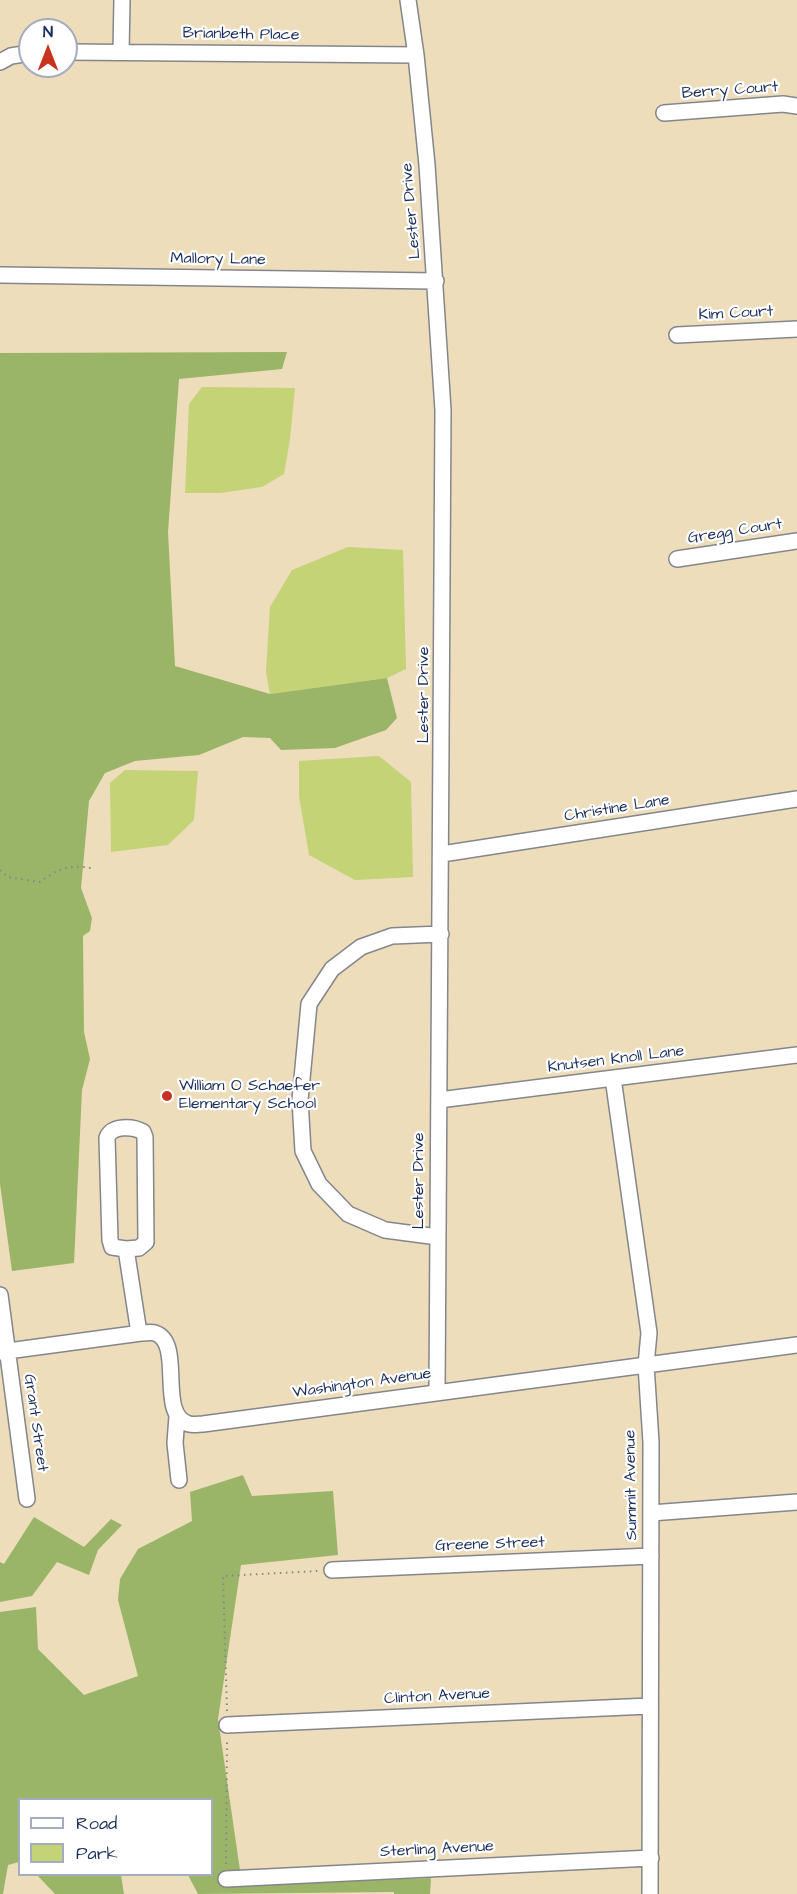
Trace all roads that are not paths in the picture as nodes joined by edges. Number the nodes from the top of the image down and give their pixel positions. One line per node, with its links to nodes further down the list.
1 (122, 0): 4 (street)
2 (408, 0): 6 (street, Lester Drive)
3 (78, 52): 4 (street, Brianbeth Place)
4 (121, 52): 6 (street, Brianbeth Place)
5 (18, 55): 7 (street)
6 (416, 55): 11 (street, Lester Drive)
7 (0, 62)
8 (797, 106): 9 (street, Berry Court)
9 (664, 113)
10 (0, 275): 11 (street, Mallory Lane)
11 (436, 281): 17 (street, Lester Drive)
12 (797, 329): 13 (street, Kim Court)
13 (677, 335)
14 (797, 541): 15 (street, Gregg Court)
15 (678, 559)
16 (797, 800): 17 (street, Christine Lane)
17 (442, 854): 18 (street, Lester Drive)
18 (441, 934): 21 (street, Lester Drive); 22 (street)
19 (797, 1055): 20 (street, Knutsen Knoll Lane)
20 (613, 1078): 21 (street, Knutsen Knoll Lane); 28 (street, Summit Avenue)
21 (439, 1100): 22 (street, Lester Drive)
22 (438, 1237): 29 (street, Lester Drive)
23 (126, 1249): 23 (street); 25 (street)
24 (0, 1295): 27 (street, Grant Street)
25 (139, 1333): 27 (street); 30 (street)
26 (797, 1345): 28 (street, Washington Avenue)
27 (4, 1352): 32 (street, Grant Street)
28 (646, 1365): 29 (street, Washington Avenue); 34 (street, Summit Avenue)
29 (438, 1392): 30 (street, Washington Avenue)
30 (177, 1416): 31 (street)
31 (179, 1480)
32 (27, 1499)
33 (797, 1502): 34 (street)
34 (651, 1513): 35 (street, Summit Avenue)
35 (651, 1556): 36 (street, Greene Street); 37 (street, Summit Avenue)
36 (332, 1570)
37 (649, 1706): 38 (street, Clinton Avenue); 39 (street, Summit Avenue)
38 (227, 1725)
39 (651, 1858): 40 (street, Sterling Avenue); 41 (street, Summit Avenue)
40 (226, 1879)
41 (651, 1894)

